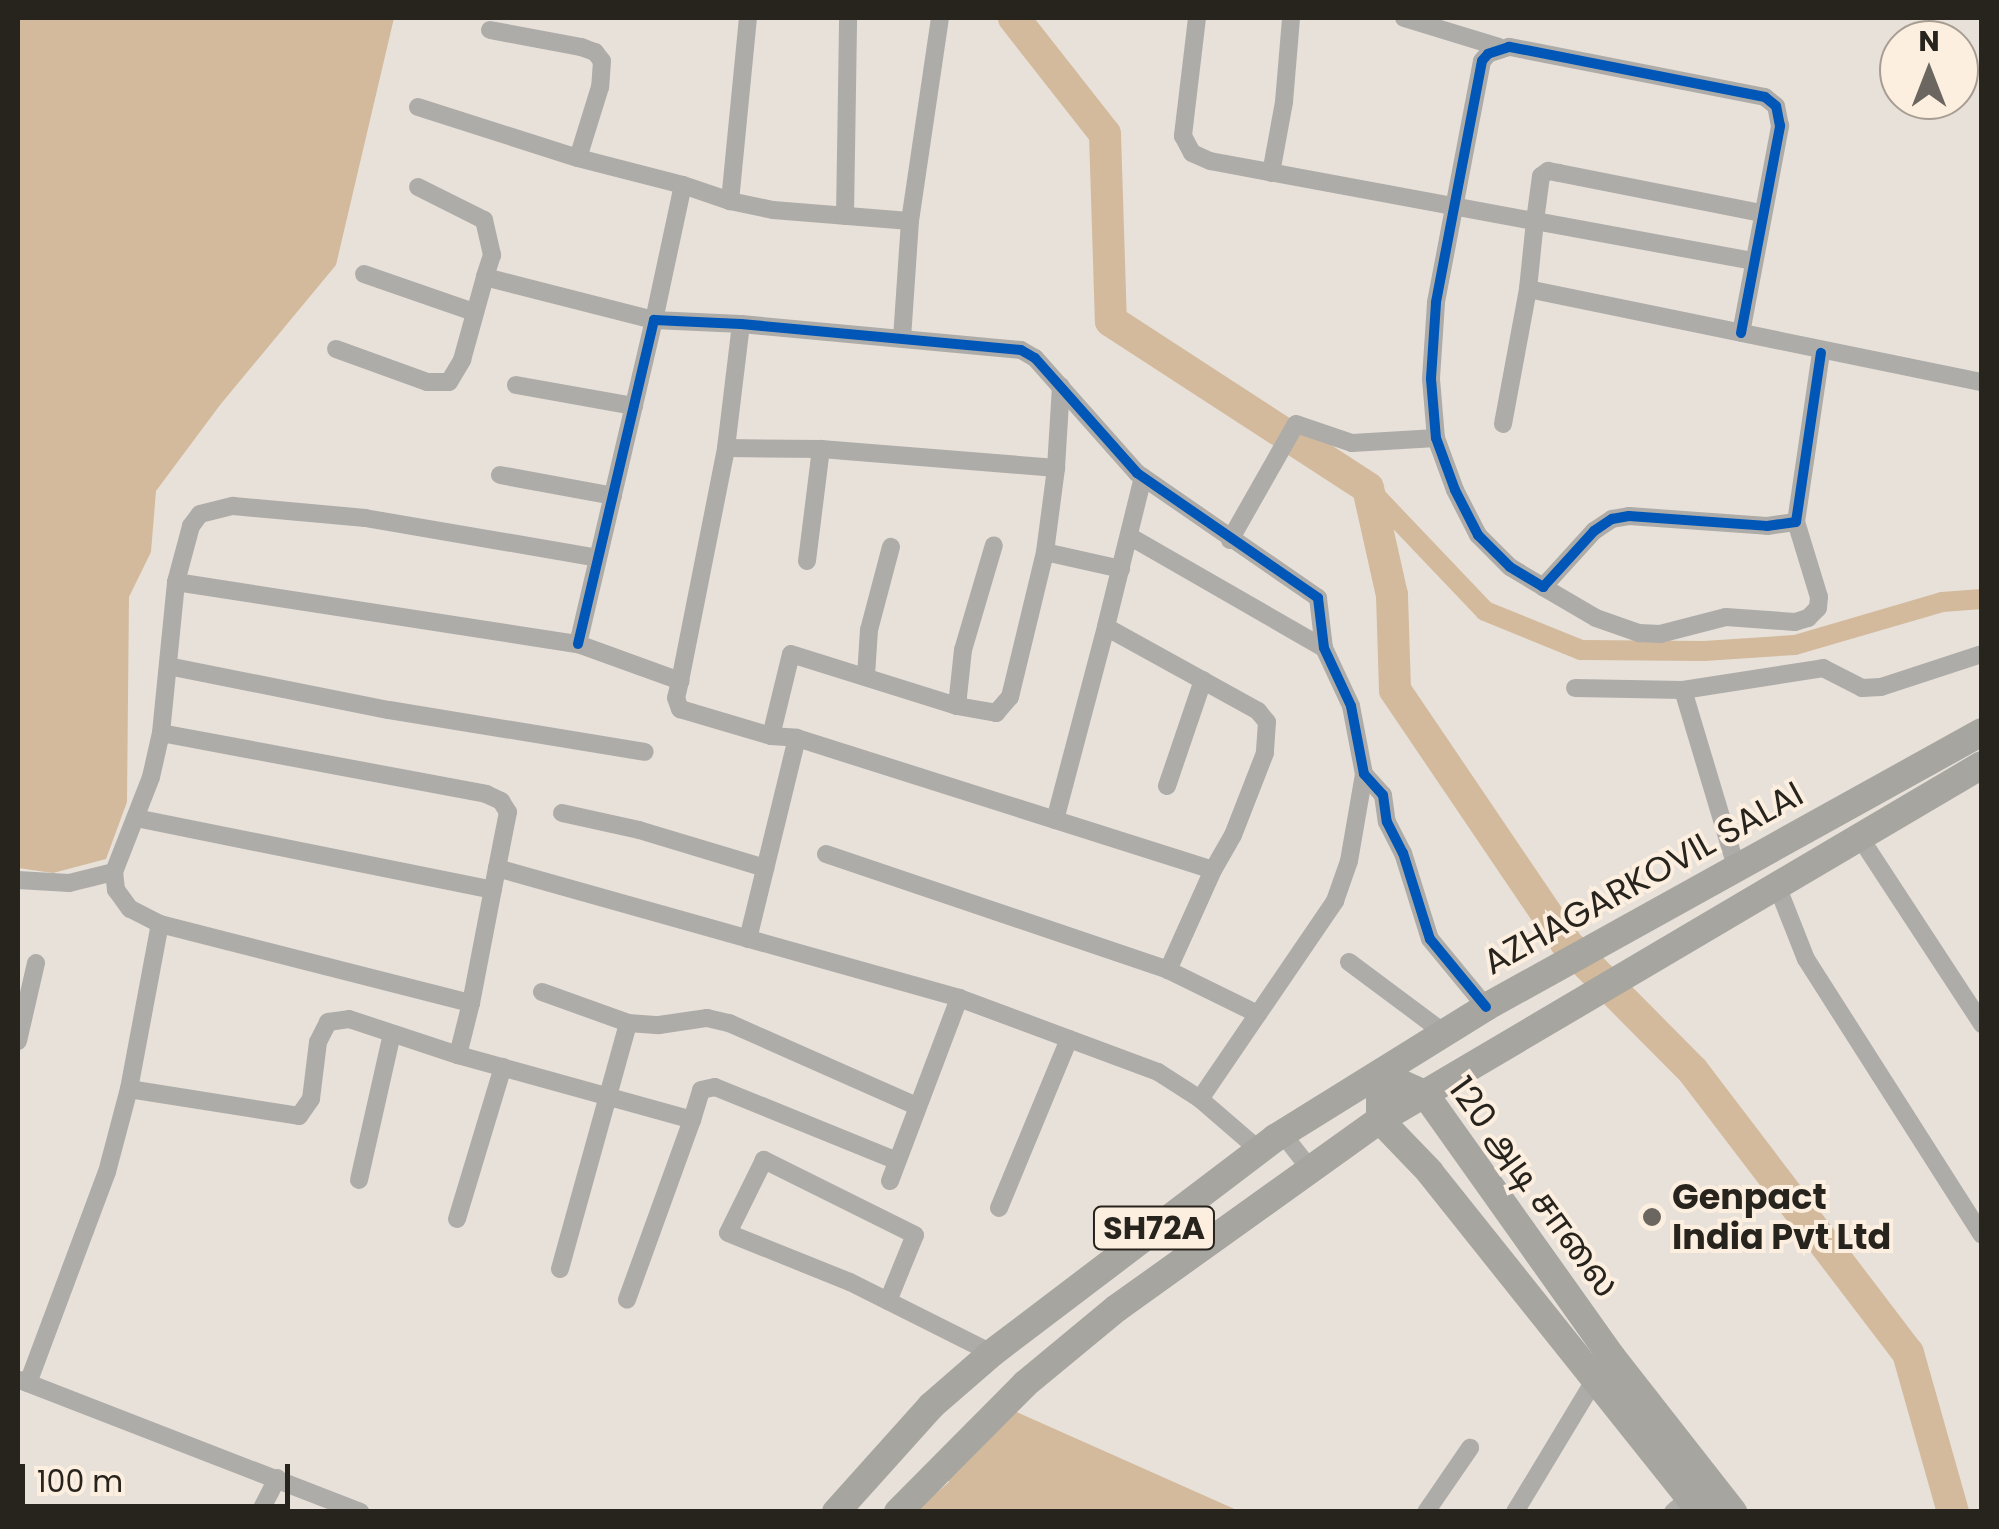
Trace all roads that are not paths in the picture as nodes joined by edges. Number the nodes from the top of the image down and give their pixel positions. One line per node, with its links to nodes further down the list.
1 (748, 18): 14 (street)
2 (848, 18): 17 (street)
3 (940, 18): 18 (street)
4 (1197, 18): 11 (street)
5 (1291, 18): 11 (street)
6 (1404, 18): 8 (street)
7 (490, 30): 10 (street)
8 (1499, 47): 15 (street); 16 (street)
9 (418, 107): 10 (street)
10 (578, 158): 12 (street)
11 (1271, 173): 15 (street)
12 (683, 185): 14 (street); 25 (street)
13 (418, 187): 22 (street)
14 (730, 201): 17 (street)
15 (1456, 208): 19 (street); 36 (street)
16 (1761, 212): 19 (street); 20 (street)
17 (845, 216): 18 (street)
18 (910, 221): 28 (street)
19 (1535, 221): 20 (street); 23 (street)
20 (1753, 261): 27 (street)
21 (364, 274): 24 (street)
22 (485, 277): 24 (street); 25 (street)
23 (1528, 289): 27 (street); 35 (street)
24 (474, 312): 29 (street)
25 (654, 320): 26 (street); 34 (street)
26 (741, 324): 28 (street); 37 (street)
27 (1741, 333): 30 (street)
28 (902, 338): 33 (street)
29 (336, 350)
30 (1821, 353): 31 (street); 43 (street)
31 (1982, 382)
32 (516, 385): 34 (street)
33 (1061, 386): 39 (street); 41 (street)
34 (634, 406): 42 (street)
35 (1503, 424)
36 (1436, 438): 45 (street); 53 (street)
37 (726, 448): 38 (street); 61 (street)
38 (821, 449): 39 (street); 50 (street)
39 (1056, 468): 48 (street)
40 (500, 475): 42 (street)
41 (1143, 477): 44 (street); 45 (street)
42 (613, 496): 49 (street)
43 (1796, 522): 53 (street); 53 (street)
44 (1128, 536): 51 (street); 56 (street)
45 (1230, 540): 56 (street)
46 (994, 544): 64 (street)
47 (891, 547): 59 (street)
48 (1046, 552): 51 (street); 64 (street)
49 (598, 558): 52 (street); 55 (street)
50 (806, 562)
51 (1121, 568): 54 (street)
52 (176, 582): 55 (street); 58 (street)
53 (1543, 587)
54 (1106, 627): 60 (street); 74 (street)
55 (578, 644): 61 (street)
56 (1324, 648): 70 (street)
57 (1982, 654): 63 (street)
58 (168, 666): 65 (street); 68 (street)
59 (866, 676): 64 (street); 66 (street)
60 (1203, 680): 71 (street); 80 (street)
61 (680, 681): 66 (street)
62 (1575, 688): 63 (street)
63 (1683, 690): 77 (street)
64 (957, 706)
65 (162, 733): 73 (street); 78 (street)
66 (771, 736): 67 (street)
67 (796, 738): 74 (street); 79 (street)
68 (645, 752)
69 (1976, 752): 75 (main road, AZHAGARKOVIL SALAI / SH72A); 77 (main road, AZHAGARKOVIL SALAI / SH72A)
70 (1364, 774): 92 (street); 94 (street)
71 (1167, 786)
72 (562, 814): 79 (street)
73 (136, 818): 81 (street); 84 (street)
74 (1055, 820): 80 (street)
75 (1859, 836): 83 (main road, AZHAGARKOVIL SALAI / SH72A); 96 (street)
76 (826, 854): 89 (street)
77 (1736, 867): 92 (main road, AZHAGARKOVIL SALAI / SH72A)
78 (497, 868): 84 (street); 86 (street)
79 (765, 868): 86 (street)
80 (1213, 870): 89 (street)
81 (114, 872): 82 (street); 85 (street)
82 (18, 880)
83 (1776, 883): 105 (main road, AZHAGARKOVIL SALAI / SH72A); 118 (street)
84 (492, 890): 93 (street)
85 (160, 924): 93 (street); 104 (street)
86 (748, 938): 91 (street)
87 (1349, 962): 97 (street)
88 (36, 963): 100 (street)
89 (1168, 970): 94 (street)
90 (542, 992): 95 (street)
91 (959, 998): 99 (street); 108 (street)
92 (1499, 1001): 97 (main road, AZHAGARKOVIL SALAI / SH72A)
93 (471, 1004): 101 (street)
94 (1258, 1014): 107 (street)
95 (628, 1023): 106 (street); 108 (street)
96 (1982, 1024)
97 (1443, 1032): 103 (main road, AZHAGARKOVIL SALAI / SH72A)
98 (392, 1034): 101 (street); 104 (street); 114 (street)
99 (1069, 1040): 107 (street); 116 (street)
100 (18, 1041)
101 (458, 1054): 102 (street)
102 (502, 1067): 106 (street); 117 (street)
103 (1380, 1074): 105 (main road, 120 அடி சாலை); 110 (main road); 111 (main road, AZHAGARKOVIL SALAI / SH72A)
104 (129, 1089): 124 (street)
105 (1425, 1094): 110 (main road, AZHAGARKOVIL SALAI / SH72A); 123 (main road, 120 அடி சாலை)
106 (604, 1096): 109 (street); 119 (street)
107 (1200, 1099): 111 (street)
108 (916, 1106): 112 (street)
109 (692, 1120): 112 (street); 120 (street)
110 (1380, 1120): 113 (main road, AZHAGARKOVIL SALAI / SH72A); 123 (main road, 120 அடி சாலை)
111 (1270, 1142): 113 (street); 122 (main road, AZHAGARKOVIL SALAI / SH72A)
112 (895, 1160): 115 (street)
113 (1310, 1168): 131 (main road, AZHAGARKOVIL SALAI / SH72A)
114 (359, 1180)
115 (890, 1181)
116 (999, 1208)
117 (457, 1219)
118 (1982, 1235)
119 (560, 1269)
120 (627, 1300)
121 (888, 1302): 121 (street); 122 (street)
122 (992, 1353): 130 (main road, AZHAGARKOVIL SALAI / SH72A)
123 (1603, 1367): 127 (main road, 120 அடி சாலை); 133 (street); 134 (main road, 120 அடி சாலை)
124 (23, 1381): 126 (street)
125 (1470, 1448): 132 (street)
126 (277, 1478): 128 (street); 129 (street)
127 (1688, 1507)
128 (260, 1512)
129 (360, 1512)
130 (836, 1512)
131 (898, 1512)
132 (1426, 1512)
133 (1515, 1512)
134 (1733, 1512)

